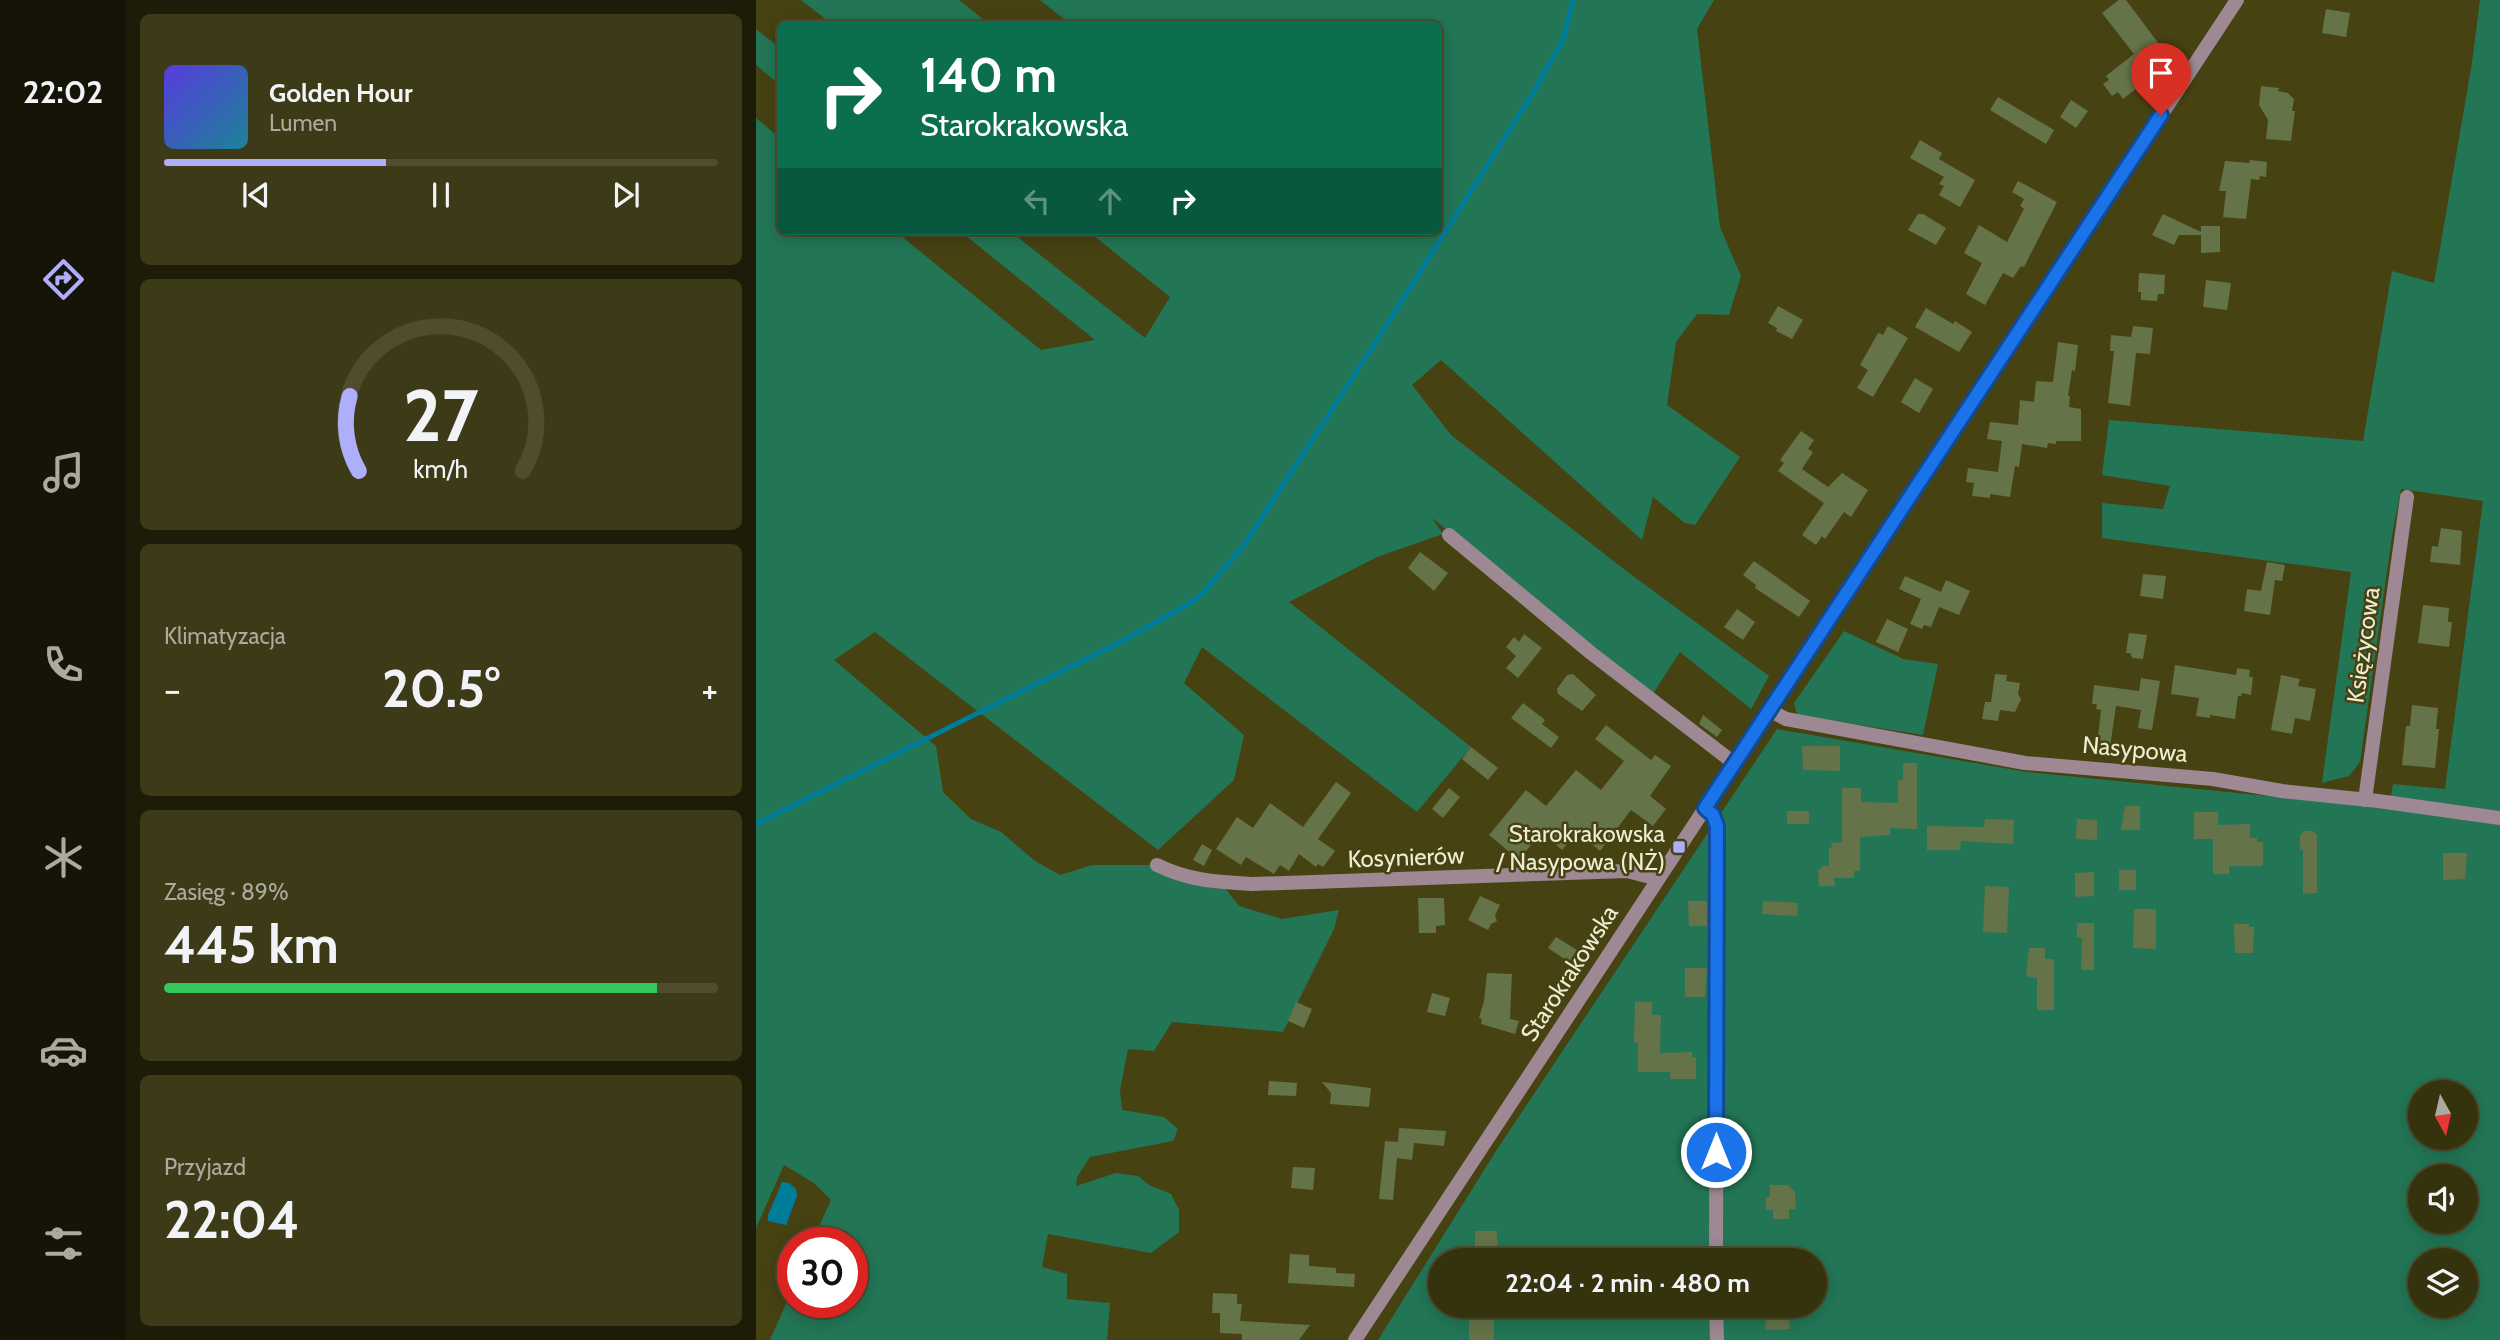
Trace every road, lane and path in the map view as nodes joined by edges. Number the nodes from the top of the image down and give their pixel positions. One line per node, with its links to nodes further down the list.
1 (2237, 0): 4 (street, Starokrakowska)
2 (2407, 497): 6 (street, Księżycowa)
3 (1449, 535): 5 (street)
4 (1769, 710): 5 (street, Starokrakowska); 6 (street, Nasypowa)
5 (1734, 763): 7 (street, Starokrakowska)
6 (2365, 800): 8 (street, Nasypowa)
7 (1705, 808): 10 (street, Starokrakowska); 11 (street)
8 (2500, 818)
9 (1157, 864): 10 (street, Kosynierów)
10 (1658, 879): 13 (street, Starokrakowska)
11 (1716, 1248)
12 (1716, 1318): 14 (street)
13 (1355, 1340)
14 (1717, 1340)

